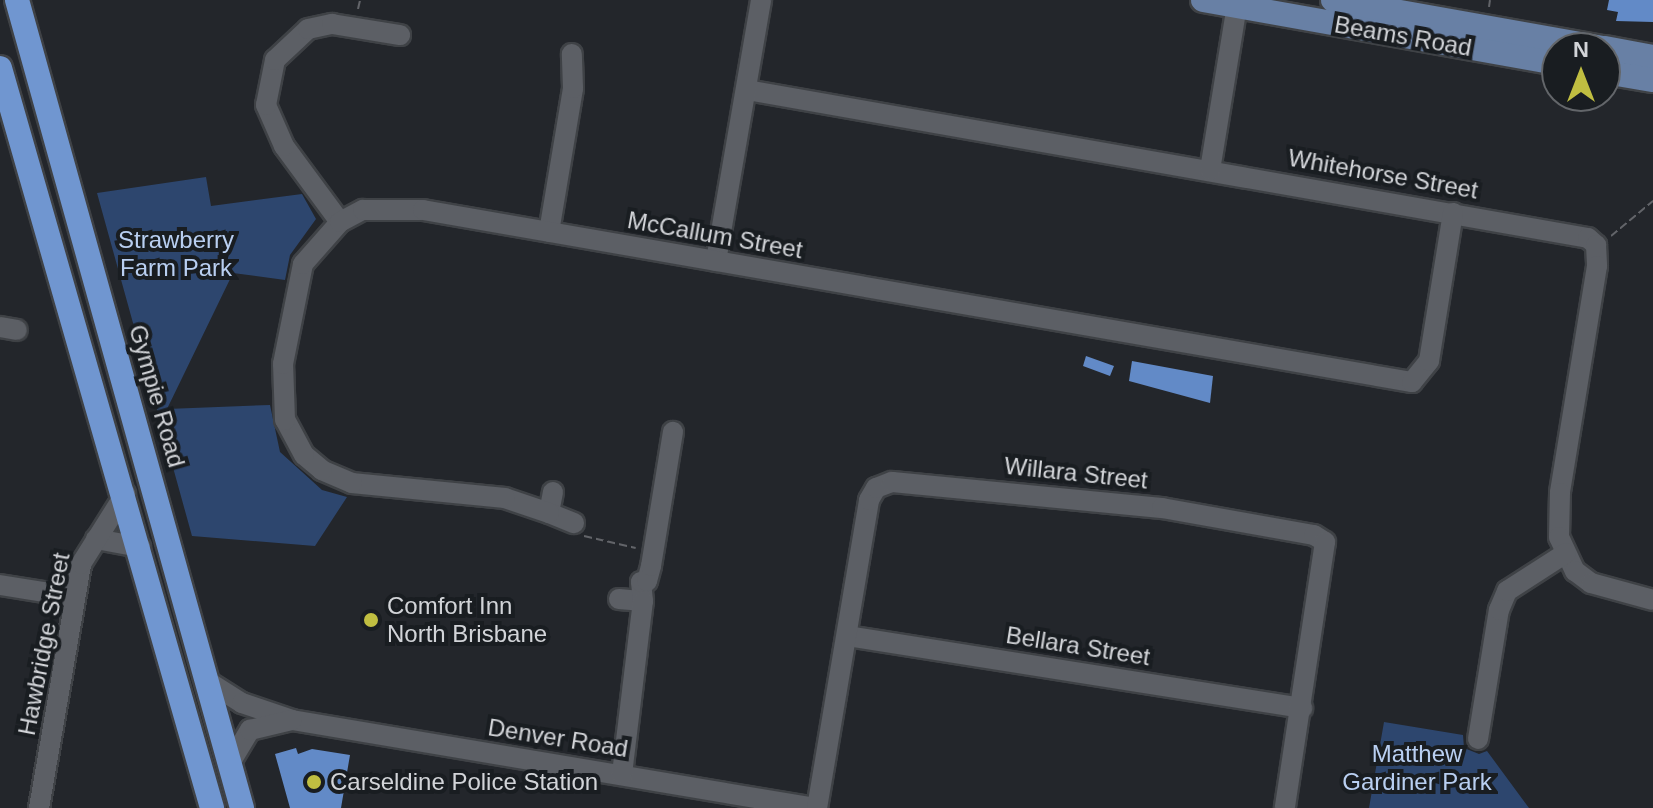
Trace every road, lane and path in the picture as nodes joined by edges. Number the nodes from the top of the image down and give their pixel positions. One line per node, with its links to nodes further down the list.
1 (17, 0): 39 (highway, Gympie Road)
2 (761, 0): 17 (street)
3 (1203, 0): 6 (main road, Beams Road)
4 (1333, 0): 9 (main road, Beams Road)
5 (1490, 0): 7 (path)
6 (1237, 6): 13 (main road, Beams Road); 18 (street)
7 (1488, 12)
8 (400, 35): 21 (street)
9 (1541, 37)
10 (1621, 51): 12 (main road, Beams Road)
11 (572, 54): 22 (street)
12 (1653, 57)
13 (1541, 60)
14 (0, 68): 27 (highway)
15 (1621, 75): 16 (main road)
16 (1653, 80)
17 (747, 90): 18 (street, Whitehorse Street); 24 (street)
18 (1210, 170): 20 (street, Whitehorse Street)
19 (1653, 201): 23 (path)
20 (1453, 213): 23 (street, Whitehorse Street); 24 (street, McCallum Street)
21 (340, 222): 22 (street, McCallum Street); 28 (street, McCallum Street)
22 (549, 232): 24 (street, McCallum Street)
23 (1596, 245): 32 (street)
24 (716, 261)
25 (673, 432): 33 (street)
26 (553, 492): 28 (street)
27 (125, 494): 30 (street, Hawbridge Street); 31 (highway)
28 (549, 513): 29 (street, McCallum Street)
29 (574, 523): 33 (path)
30 (96, 539): 31 (street, Hawbridge Street); 35 (street, Hawbridge Street)
31 (140, 547): 46 (highway)
32 (1566, 553): 37 (street); 42 (street)
33 (644, 584): 36 (street); 44 (street)
34 (0, 585): 35 (street)
35 (74, 597): 45 (street, Hawbridge Street)
36 (619, 599)
37 (1653, 600)
38 (847, 636): 40 (street, Bellara Street); 40 (street, Willara Street); 48 (street, Willara Street)
39 (207, 681): 41 (street, Denver Road); 43 (highway, Gympie Road)
40 (1302, 708): 49 (street, Willara Street)
41 (292, 720): 43 (street, Denver Road); 44 (street, Denver Road)
42 (1478, 739)
43 (230, 763): 47 (highway, Gympie Road)
44 (622, 774): 48 (street, Denver Road)
45 (39, 808)
46 (212, 808)
47 (242, 808)
48 (816, 808)
49 (1285, 808)

